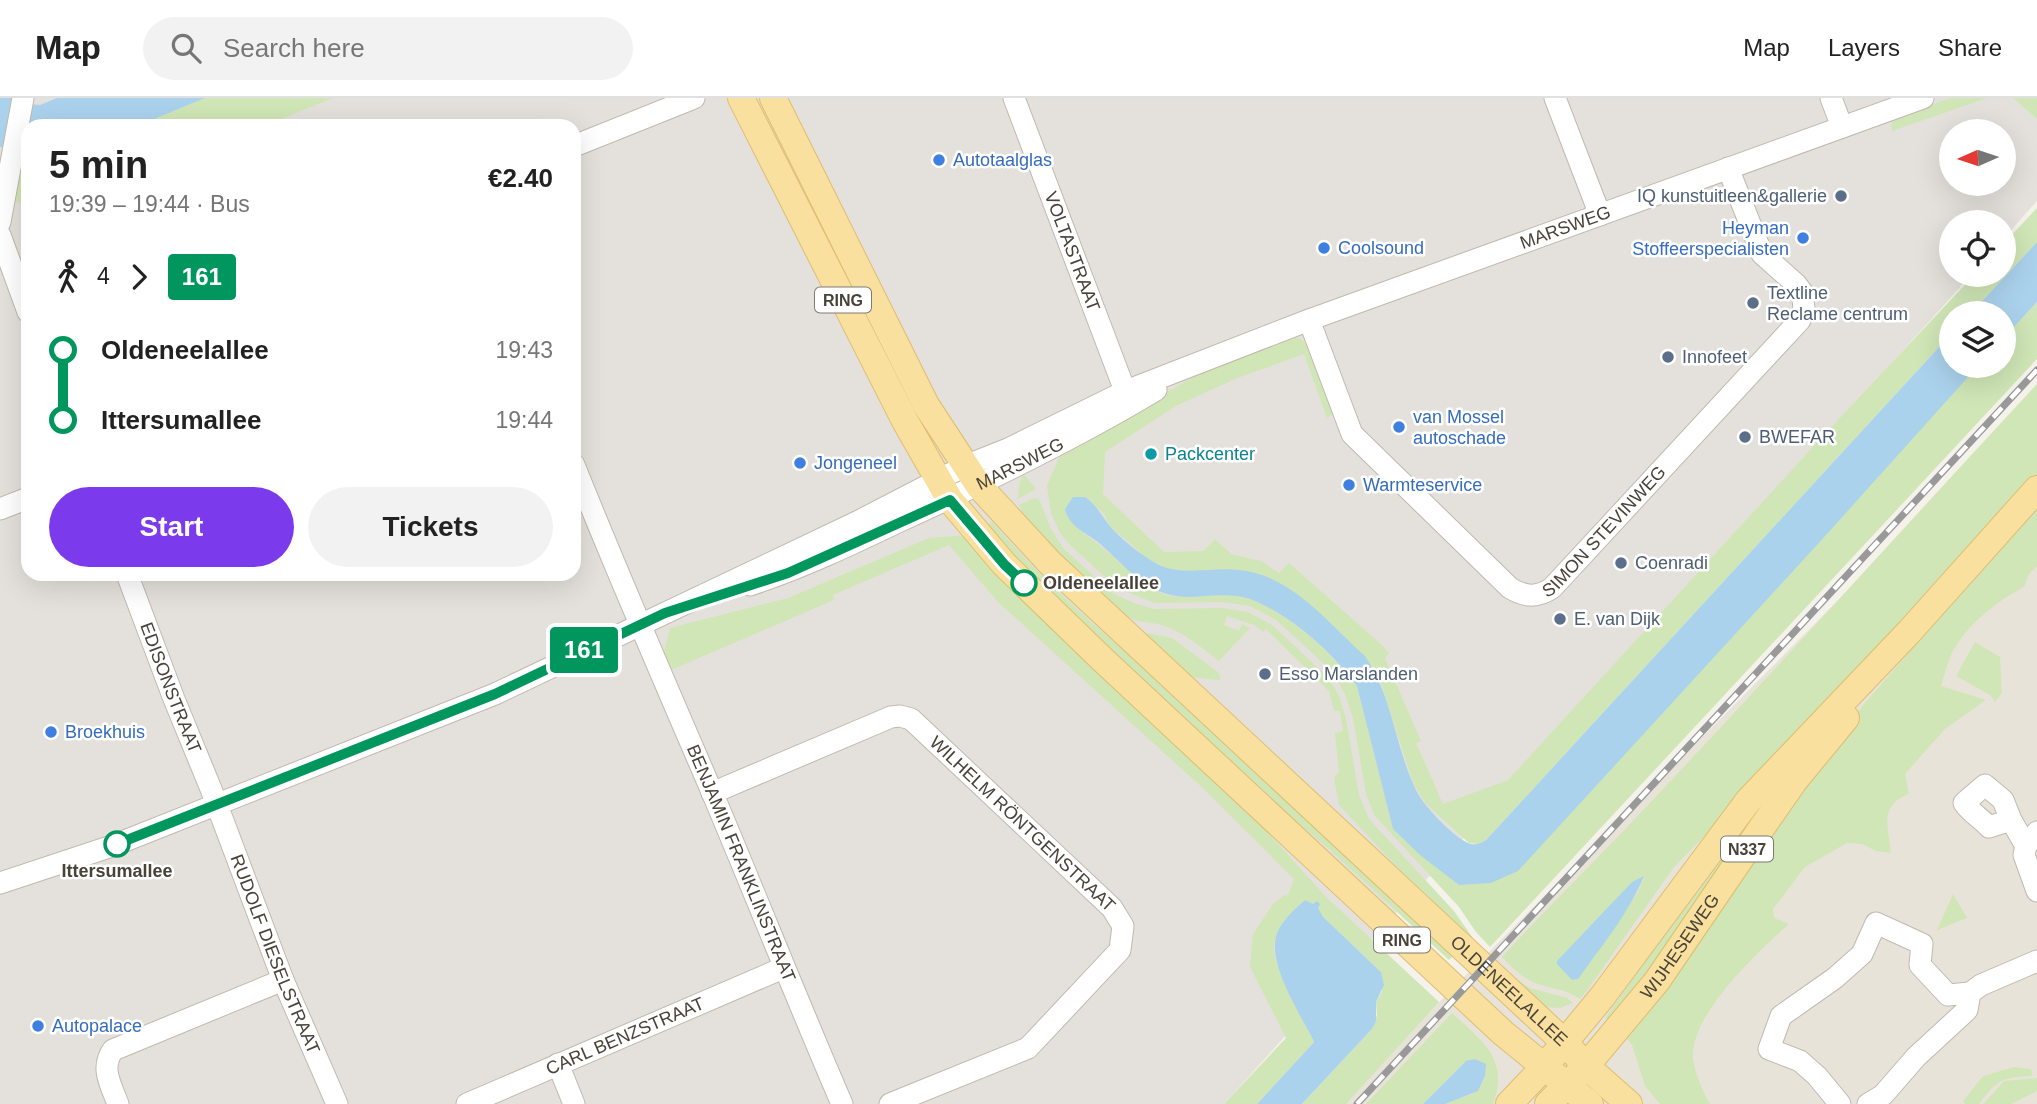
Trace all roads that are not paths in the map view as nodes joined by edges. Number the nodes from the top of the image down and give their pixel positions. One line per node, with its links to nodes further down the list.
1 (23, 98): 13 (street)
2 (694, 98): 10 (street)
3 (741, 98): 21 (main road, OLDENEELALLEE / RING)
4 (773, 98): 18 (main road, OLDENEELALLEE / RING)
5 (1014, 98): 17 (street, VOLTASTRAAT)
6 (1555, 98): 12 (street)
7 (1831, 98): 9 (street)
8 (1923, 98): 9 (street, MARSWEG)
9 (1842, 128): 11 (street, MARSWEG)
10 (581, 143)
11 (1728, 168): 12 (street, MARSWEG); 16 (street, SIMON STEVINWEG)
12 (1600, 215): 16 (street, MARSWEG)
13 (0, 222)
14 (0, 236): 15 (street)
15 (21, 293)
16 (1309, 320): 17 (street, MARSWEG)
17 (1128, 398): 18 (street, MARSWEG)
18 (972, 476): 21 (street, MARSWEG); 37 (main road, OLDENEELALLEE / RING)
19 (581, 482): 25 (street, BENJAMIN FRANKLINSTRAAT)
20 (2037, 489): 26 (main road, WIJHESEWEG / N337)
21 (943, 490): 25 (street, MARSWEG); 39 (main road, OLDENEELALLEE / RING)
22 (21, 501): 23 (street)
23 (0, 509)
24 (130, 581): 28 (street, EDISONSTRAAT)
25 (638, 624): 27 (street, BENJAMIN FRANKLINSTRAAT); 28 (street, MARSWEG)
26 (1909, 632): 37 (main road, WIJHESEWEG / N337); 40 (main road, WIJHESEWEG / N337)
27 (712, 793): 34 (street, BENJAMIN FRANKLINSTRAAT); 46 (street, WILHELM RÖNTGENSTRAAT)
28 (217, 803): 31 (street, MARSWEG); 35 (street, RUDOLF DIESELSTRAAT)
29 (2011, 820): 30 (street)
30 (2031, 839): 32 (street)
31 (0, 883)
32 (2037, 891)
33 (2037, 961): 36 (street)
34 (783, 968): 38 (street, CARL BENZSTRAAT); 45 (street, BENJAMIN FRANKLINSTRAAT)
35 (283, 980): 41 (street); 42 (street, RUDOLF DIESELSTRAAT)
36 (1970, 993): 51 (street); 52 (street)
37 (1564, 1042): 39 (main road, N337); 40 (main road, OLDENEELALLEE / RING)
38 (558, 1064): 43 (street, CARL BENZSTRAAT); 44 (street)
39 (1545, 1066): 40 (main road, OLDENEELALLEE); 47 (main road)
40 (1576, 1075): 48 (main road, WIJHESEWEG); 49 (main road, OLDENEELALLEE); 50 (main road, OLDENEELALLEE)
41 (118, 1104)
42 (337, 1104)
43 (467, 1104)
44 (575, 1104)
45 (842, 1104)
46 (890, 1104)
47 (1509, 1104)
48 (1548, 1104)
49 (1590, 1104)
50 (1629, 1104)
51 (1840, 1104)
52 (1868, 1104)

